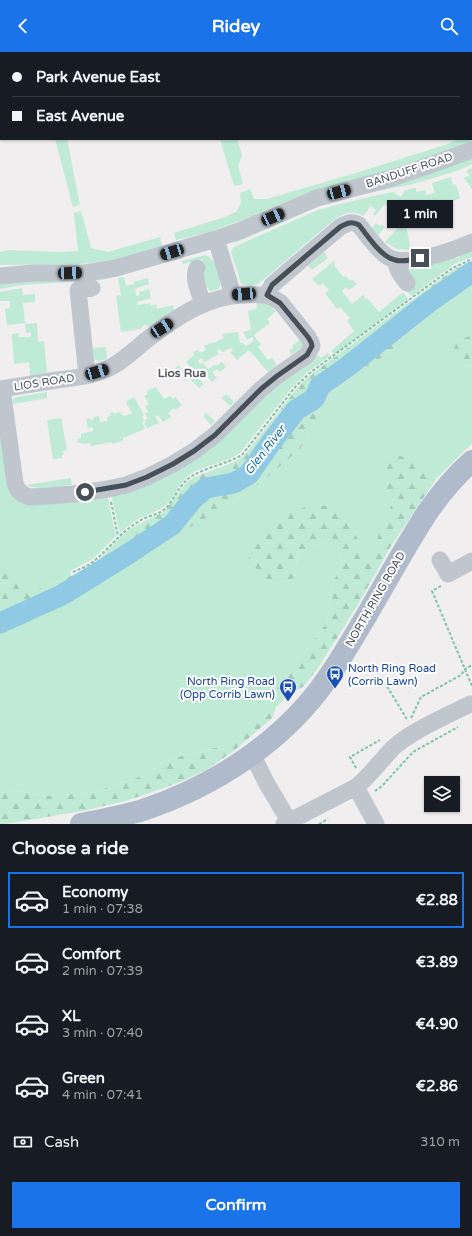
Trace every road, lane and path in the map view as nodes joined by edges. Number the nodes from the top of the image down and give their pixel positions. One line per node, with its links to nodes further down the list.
1 (472, 150): 2 (street, BANDUFF ROAD)
2 (216, 239): 7 (street, BANDUFF ROAD); 10 (street)
3 (472, 242): 5 (street)
4 (472, 259): 17 (path)
5 (396, 260): 8 (street); 11 (street)
6 (197, 268): 12 (street)
7 (0, 276)
8 (407, 283)
9 (92, 288): 13 (street)
10 (234, 295): 11 (street, LIOS ROAD); 12 (street, LIOS ROAD)
11 (267, 295): 14 (street)
12 (203, 304): 13 (street, LIOS ROAD)
13 (87, 375): 14 (street, LIOS ROAD)
14 (1, 389)
15 (472, 461): 23 (main road, NORTH RING ROAD)
16 (111, 501): 17 (path)
17 (118, 536): 20 (path)
18 (472, 561): 19 (street)
19 (444, 567): 22 (path)
20 (73, 572)
21 (472, 665): 22 (path)
22 (465, 669): 23 (path); 24 (path)
23 (327, 679): 28 (main road, NORTH RING ROAD)
24 (472, 686)
25 (470, 704): 29 (street)
26 (459, 727): 29 (path)
27 (382, 738): 29 (path)
28 (252, 754): 31 (street); 32 (main road, NORTH RING ROAD)
29 (360, 790): 31 (street); 34 (street)
30 (331, 817): 33 (path)
31 (287, 823)
32 (81, 824)
33 (319, 824)
34 (376, 824)

